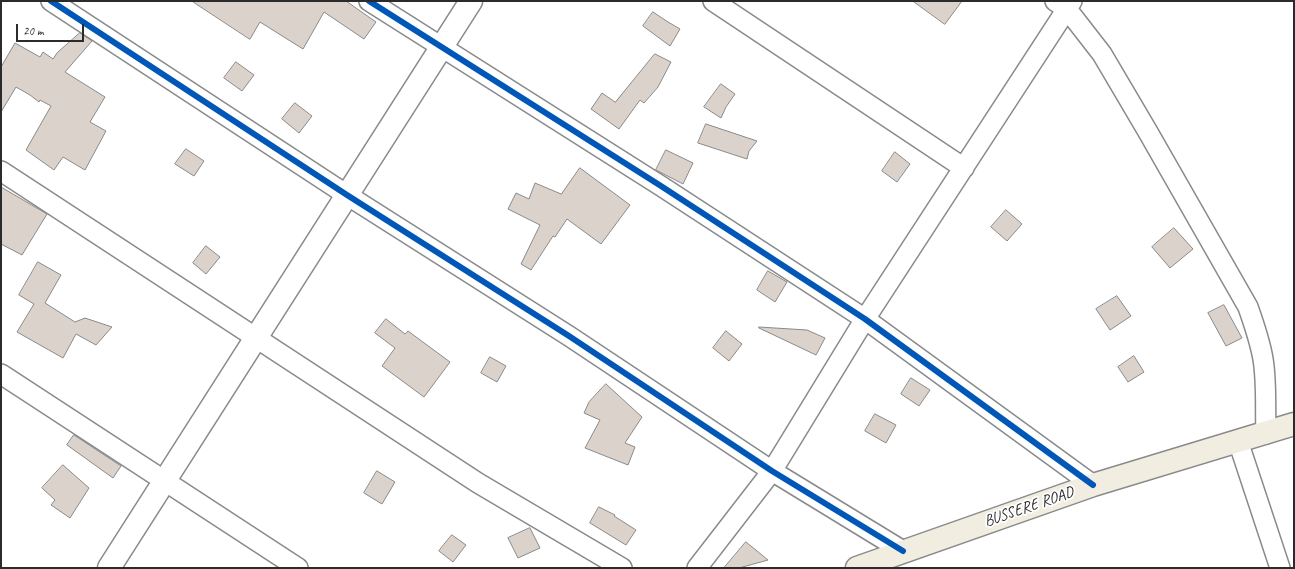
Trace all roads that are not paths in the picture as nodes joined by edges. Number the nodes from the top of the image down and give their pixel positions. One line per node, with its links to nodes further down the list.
1 (51, 1): 9 (street)
2 (369, 1): 6 (street)
3 (472, 1): 6 (street)
4 (713, 1): 7 (street)
5 (1065, 4): 7 (street); 14 (street)
6 (442, 48): 9 (street); 10 (street)
7 (964, 168): 10 (street)
8 (1, 171): 11 (street)
9 (347, 196): 11 (street); 16 (street)
10 (865, 319): 16 (street); 18 (street)
11 (256, 339): 17 (street); 22 (street)
12 (1, 374): 17 (street)
13 (1294, 424): 14 (main road, BUSSERE ROAD)
14 (1266, 434): 15 (main road, BUSSERE ROAD)
15 (1238, 441): 18 (main road, BUSSERE ROAD); 25 (street)
16 (772, 471): 19 (street); 23 (street)
17 (164, 481): 20 (street); 21 (street)
18 (1093, 485): 19 (main road, BUSSERE ROAD)
19 (903, 551): 24 (main road, BUSSERE ROAD)
20 (109, 568)
21 (298, 568)
22 (622, 568)
23 (697, 568)
24 (857, 568)
25 (1280, 568)

